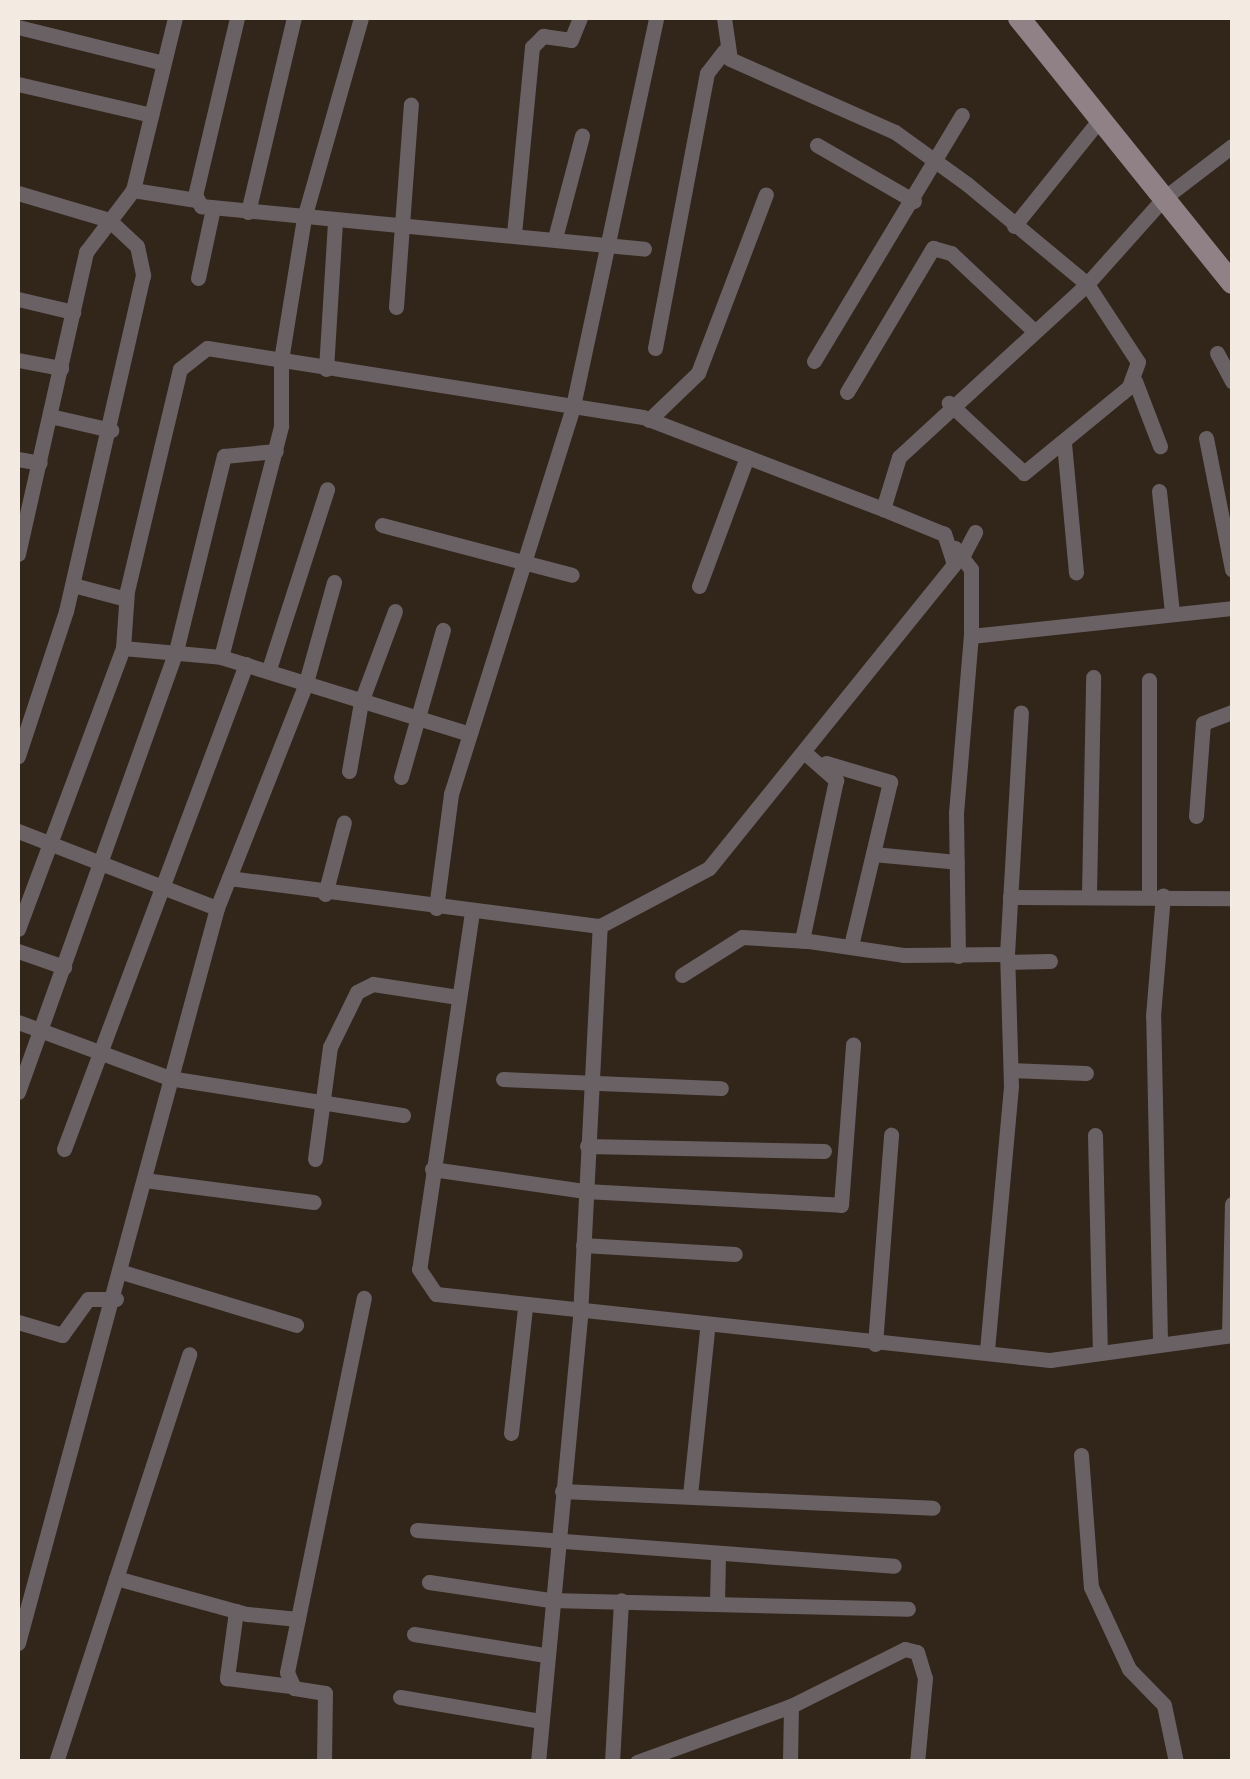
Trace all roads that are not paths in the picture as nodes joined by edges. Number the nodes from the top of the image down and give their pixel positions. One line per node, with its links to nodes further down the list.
1 (174, 18): 11 (street)
2 (237, 18): 25 (street)
3 (294, 18): 28 (street)
4 (361, 18): 29 (street)
5 (580, 18): 34 (street)
6 (656, 18): 36 (street)
7 (724, 18): 10 (street)
8 (1019, 18): 16 (street)
9 (18, 26): 11 (street)
10 (724, 51): 20 (street); 45 (street)
11 (163, 63): 14 (street)
12 (18, 84): 14 (street)
13 (411, 105): 32 (street)
14 (151, 115): 21 (street)
15 (962, 115): 20 (street)
16 (1100, 119): 24 (street); 33 (street)
17 (582, 136): 35 (street)
18 (818, 144): 26 (street)
19 (1232, 146): 24 (street)
20 (940, 164): 26 (street); 33 (street)
21 (133, 190): 25 (street); 30 (street)
22 (18, 194): 30 (street)
23 (766, 194): 58 (street)
24 (1164, 198): 39 (street); 40 (street)
25 (196, 200): 27 (street)
26 (914, 201): 49 (street)
27 (213, 208): 28 (street); 38 (street)
28 (248, 212): 29 (street)
29 (304, 218): 31 (street); 48 (street)
30 (108, 220): 43 (street); 59 (street)
31 (335, 220): 32 (street); 51 (street)
32 (400, 225): 34 (street); 42 (street)
33 (1014, 226): 40 (street)
34 (514, 234): 35 (street)
35 (554, 238): 36 (street)
36 (610, 242): 37 (street); 56 (street)
37 (644, 249)
38 (198, 278)
39 (1232, 283)
40 (1086, 284): 44 (street); 52 (street)
41 (18, 299): 43 (street)
42 (396, 307)
43 (73, 312): 50 (street)
44 (1031, 328): 54 (street); 55 (street)
45 (654, 348)
46 (1218, 353): 53 (street)
47 (18, 360): 50 (street)
48 (281, 360): 51 (street); 63 (street); 83 (street)
49 (814, 361)
50 (60, 368): 57 (street)
51 (326, 368): 56 (street)
52 (1135, 381): 61 (street); 62 (street)
53 (1232, 381)
54 (847, 392)
55 (949, 404): 67 (street); 71 (street)
56 (573, 406): 58 (street); 76 (street)
57 (50, 416): 59 (street); 66 (street)
58 (649, 420): 64 (street)
59 (111, 430): 81 (street)
60 (1206, 438): 77 (street)
61 (1064, 443): 67 (street); 78 (street)
62 (1160, 446)
63 (276, 451): 90 (street); 91 (street)
64 (747, 457): 71 (street); 82 (street)
65 (18, 459): 66 (street)
66 (40, 463): 75 (street)
67 (1016, 472): 68 (street)
68 (1005, 486)
69 (327, 490): 93 (street)
70 (1158, 491): 86 (street)
71 (883, 509): 74 (street)
72 (382, 525): 76 (street)
73 (974, 532): 74 (street)
74 (959, 552): 88 (street); 102 (street)
75 (18, 554)
76 (521, 562): 79 (street); 101 (street)
77 (1232, 570)
78 (1076, 572)
79 (572, 575)
80 (334, 582): 96 (street)
81 (72, 584): 83 (street); 103 (street)
82 (699, 586)
83 (126, 600): 89 (street)
84 (1232, 608): 86 (street)
85 (395, 612): 97 (street)
86 (1172, 612): 88 (street)
87 (443, 630): 100 (street)
88 (971, 636): 113 (street)
89 (123, 648): 90 (street); 110 (street)
90 (176, 652): 91 (street); 112 (street)
91 (221, 656): 92 (street)
92 (246, 664): 93 (street); 115 (street)
93 (269, 670): 96 (street)
94 (1093, 677): 117 (street)
95 (1149, 680): 118 (street)
96 (305, 686): 97 (street); 114 (street)
97 (361, 702): 100 (street); 105 (street)
98 (1021, 712): 119 (street)
99 (1232, 712): 107 (street)
100 (414, 720): 101 (street); 106 (street)
101 (467, 733): 122 (street)
102 (804, 752): 104 (street); 124 (street)
103 (18, 756)
104 (826, 763): 111 (street); 126 (street)
105 (349, 771)
106 (401, 777)
107 (1196, 816)
108 (344, 822): 116 (street)
109 (18, 831): 110 (street)
110 (53, 843): 112 (street); 125 (street)
111 (872, 854): 113 (street); 127 (street)
112 (104, 860): 115 (street); 132 (street)
113 (957, 862): 129 (street)
114 (229, 878): 116 (street); 121 (street)
115 (165, 882): 121 (street); 138 (street)
116 (325, 894): 122 (street)
117 (1089, 894): 118 (street); 119 (street)
118 (1156, 894): 120 (street); 170 (street)
119 (1010, 897): 130 (street)
120 (1232, 898)
121 (217, 908): 141 (street)
122 (436, 908): 123 (street)
123 (472, 912): 124 (street); 134 (street)
124 (600, 926): 143 (street)
125 (18, 928)
126 (807, 941): 127 (street); 133 (street)
127 (852, 942): 129 (street)
128 (18, 951): 132 (street)
129 (958, 956): 130 (street)
130 (1007, 958): 131 (street); 139 (street)
131 (1050, 961)
132 (64, 967): 136 (street)
133 (682, 976)
134 (458, 998): 146 (street); 154 (street)
135 (18, 1022): 136 (street)
136 (41, 1036): 138 (street); 145 (street)
137 (853, 1044): 156 (street)
138 (101, 1053): 141 (street); 151 (street)
139 (1011, 1070): 140 (street); 172 (street)
140 (1086, 1073)
141 (169, 1078): 146 (street); 155 (street)
142 (503, 1078): 143 (street)
143 (592, 1084): 144 (street); 150 (street)
144 (721, 1088)
145 (18, 1092)
146 (322, 1102): 147 (street); 153 (street)
147 (403, 1115)
148 (891, 1135): 171 (street)
149 (1095, 1135): 173 (street)
150 (587, 1146): 152 (street); 156 (street)
151 (64, 1149)
152 (824, 1151)
153 (315, 1159)
154 (432, 1169): 156 (street); 164 (street)
155 (144, 1180): 157 (street); 161 (street)
156 (585, 1192): 159 (street)
157 (314, 1202)
158 (1232, 1204): 169 (street)
159 (583, 1245): 160 (street); 165 (street)
160 (735, 1254)
161 (122, 1272): 163 (street); 167 (street)
162 (364, 1298): 191 (street)
163 (116, 1300): 166 (street); 193 (street)
164 (525, 1308): 165 (street); 175 (street)
165 (580, 1316): 168 (street); 177 (street)
166 (18, 1322)
167 (296, 1325)
168 (708, 1330): 171 (street); 178 (street)
169 (1230, 1335): 170 (street)
170 (1160, 1341): 173 (street)
171 (875, 1344): 172 (street)
172 (987, 1350): 173 (street)
173 (1100, 1350)
174 (189, 1354): 184 (street)
175 (511, 1433)
176 (1081, 1455): 206 (street)
177 (562, 1491): 178 (street); 181 (street)
178 (690, 1495): 179 (street)
179 (932, 1508)
180 (417, 1530): 181 (street)
181 (556, 1547): 182 (street); 186 (street)
182 (718, 1556): 183 (street); 188 (street)
183 (894, 1566)
184 (116, 1578): 190 (street); 199 (street)
185 (429, 1582): 186 (street)
186 (550, 1600): 187 (street); 194 (street)
187 (621, 1600): 188 (street); 202 (street)
188 (717, 1603): 189 (street)
189 (908, 1609)
190 (236, 1611): 191 (street); 195 (street)
191 (298, 1619): 195 (street)
192 (414, 1634): 194 (street)
193 (18, 1642)
194 (546, 1655): 198 (street)
195 (290, 1686): 200 (street)
196 (400, 1697): 198 (street)
197 (790, 1706): 203 (street); 204 (street); 205 (street)
198 (540, 1721): 201 (street)
199 (56, 1762)
200 (324, 1762)
201 (538, 1762)
202 (612, 1762)
203 (637, 1762)
204 (790, 1762)
205 (917, 1762)
206 (1176, 1762)

